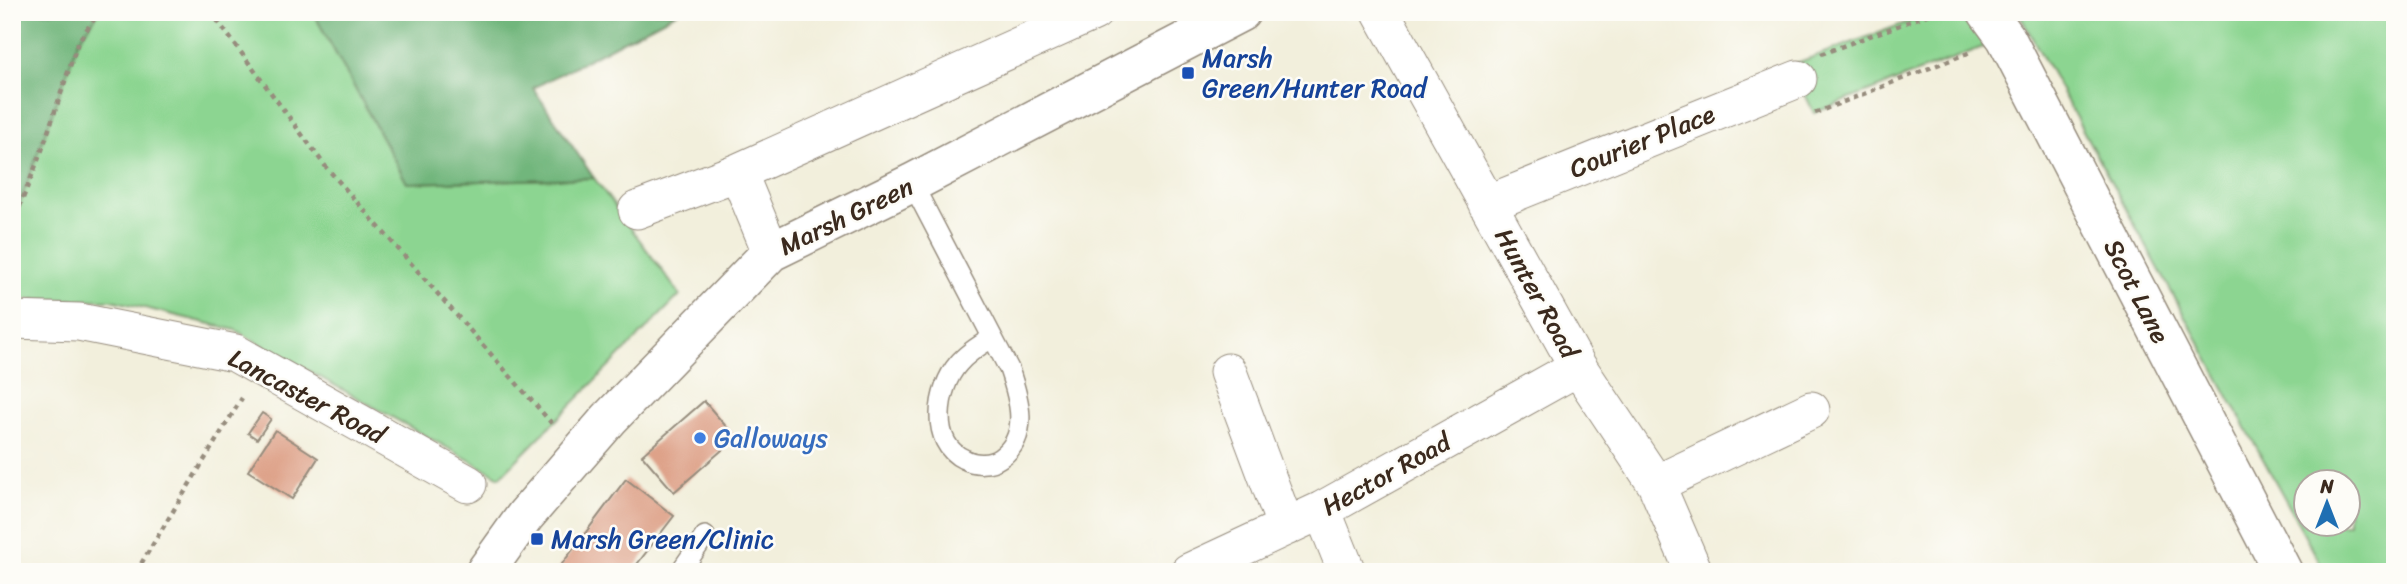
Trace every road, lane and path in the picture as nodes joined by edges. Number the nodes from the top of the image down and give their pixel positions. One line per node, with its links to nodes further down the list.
1 (99, 12): 13 (path)
2 (211, 12): 21 (path)
3 (1094, 12): 9 (street)
4 (1381, 12): 11 (street, Hunter Road)
5 (1935, 12): 8 (path)
6 (1229, 15): 10 (street, Marsh Green)
7 (1996, 25): 8 (path); 33 (street, Scot Lane)
8 (1798, 79): 11 (street, Courier Place)
9 (738, 172): 12 (street); 14 (street)
10 (912, 183): 14 (street, Marsh Green); 16 (lane)
11 (1487, 204): 18 (street, Hunter Road)
12 (637, 210)
13 (12, 226)
14 (771, 252): 21 (street, Marsh Green)
15 (12, 320): 17 (street, Lancaster Road)
16 (992, 338): 16 (lane)
17 (261, 367): 22 (street, Lancaster Road); 27 (path)
18 (1578, 367): 23 (street, Hunter Road); 24 (street, Hector Road)
19 (1228, 372): 25 (street)
20 (1811, 410): 23 (street)
21 (579, 454): 28 (street, Marsh Green)
22 (468, 484)
23 (1656, 484): 32 (street, Hunter Road)
24 (1322, 510): 25 (street, Hector Road); 31 (street)
25 (1286, 527): 30 (street, Hector Road)
26 (705, 536): 29 (lane)
27 (136, 572)
28 (485, 572)
29 (680, 572)
30 (1189, 572)
31 (1347, 572)
32 (1695, 572)
33 (2283, 572)

